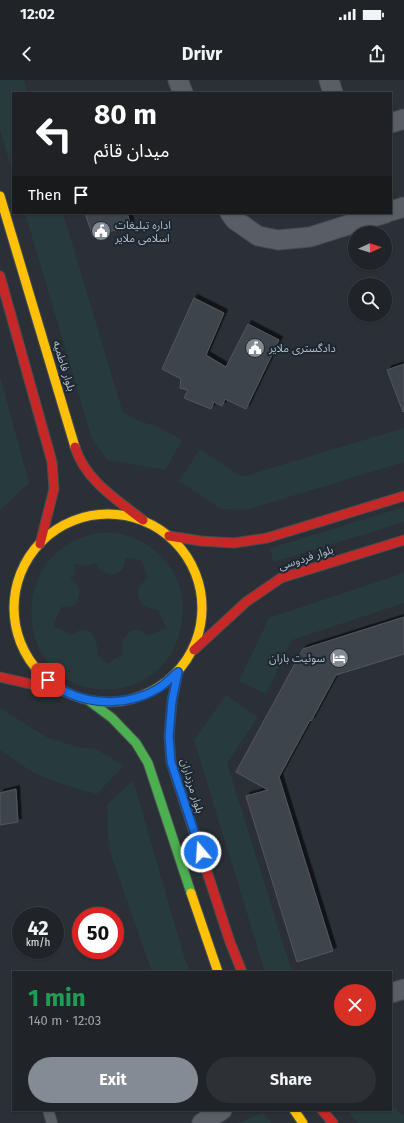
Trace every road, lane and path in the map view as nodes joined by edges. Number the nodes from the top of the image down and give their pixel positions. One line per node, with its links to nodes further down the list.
1 (178, 80): 3 (street)
2 (329, 80): 4 (street)
3 (183, 92)
4 (333, 92)
5 (404, 119): 6 (street)
6 (392, 123)
7 (0, 196): 14 (main road, بلوار فاطمیه)
8 (404, 207): 9 (street)
9 (392, 212)
10 (231, 214): 11 (street)
11 (383, 214)
12 (0, 276): 17 (main road)
13 (404, 496): 15 (main road)
14 (143, 520): 15 (main road); 17 (main road)
15 (169, 536): 20 (main road)
16 (404, 540): 20 (main road, بلوار فردوسی)
17 (40, 544): 18 (main road)
18 (25, 564): 19 (main road); 23 (main road)
19 (10, 580)
20 (192, 652): 21 (main road)
21 (178, 672): 24 (main road); 26 (main road, بلوار مرزداران)
22 (0, 677): 23 (main road)
23 (65, 692): 24 (main road)
24 (88, 700): 25 (main road)
25 (218, 971)
26 (242, 971)
27 (404, 989): 28 (street)
28 (392, 993)
29 (48, 1111): 33 (lane)
30 (220, 1111): 34 (street)
31 (295, 1111): 35 (main road)
32 (323, 1111): 36 (main road)
33 (52, 1123)
34 (202, 1123)
35 (303, 1123)
36 (333, 1123)

